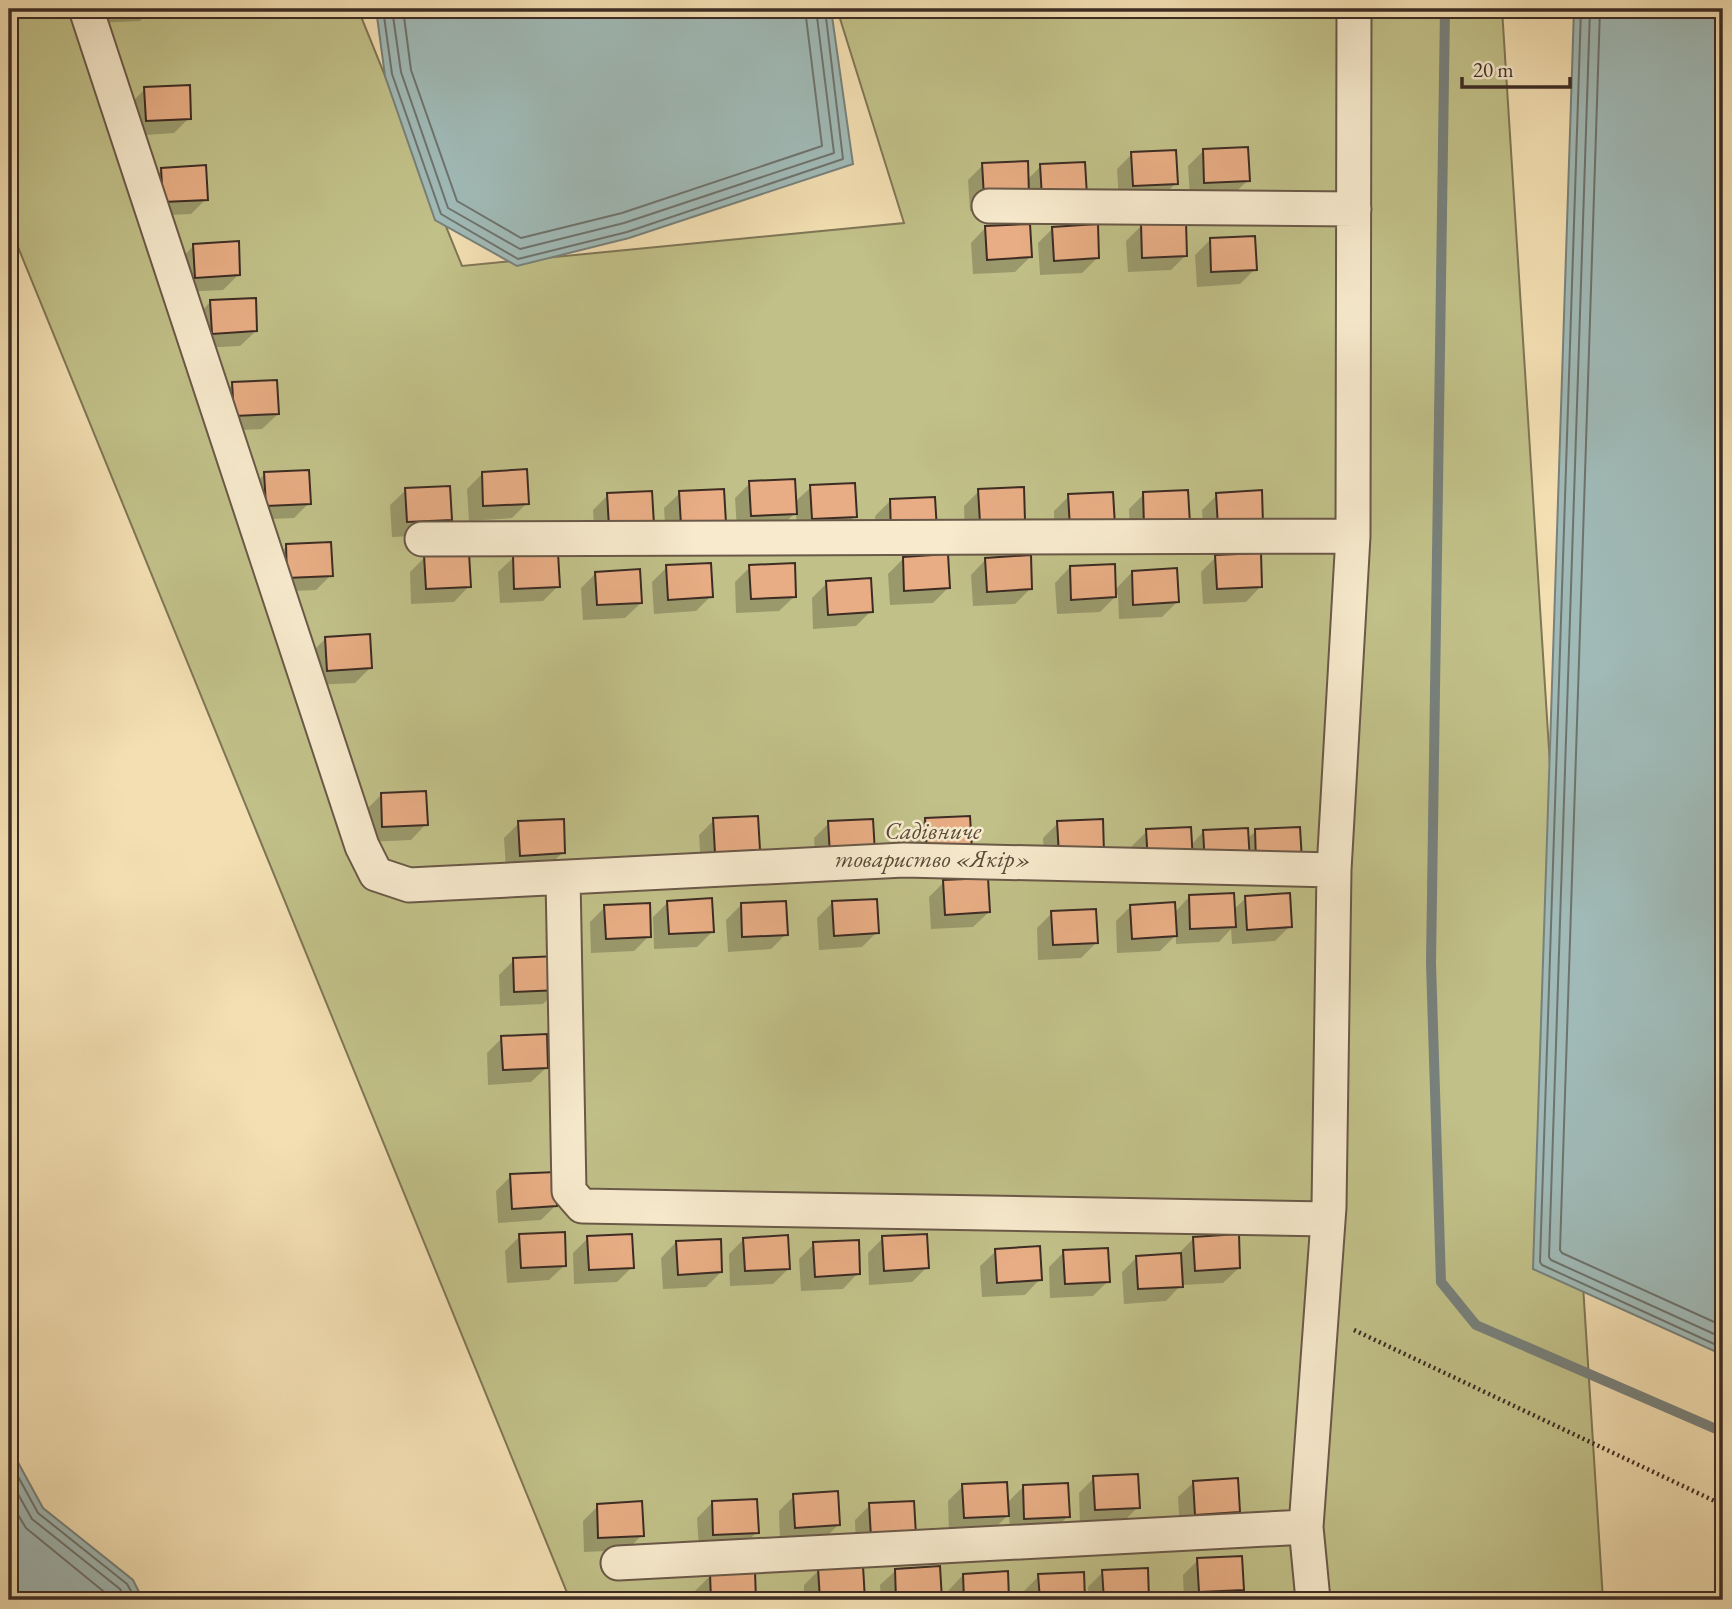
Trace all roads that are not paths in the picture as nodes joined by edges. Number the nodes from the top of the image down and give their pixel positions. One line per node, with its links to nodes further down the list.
1 (86, 9): 8 (street)
2 (1354, 9): 4 (street)
3 (989, 206): 4 (street)
4 (1354, 209): 5 (street)
5 (1353, 536): 6 (street); 7 (street)
6 (422, 539)
7 (1334, 870): 8 (street); 9 (street)
8 (563, 878): 9 (street)
9 (1328, 1219): 10 (street)
10 (1306, 1527): 11 (street); 12 (street)
11 (618, 1563)
12 (1313, 1600)

